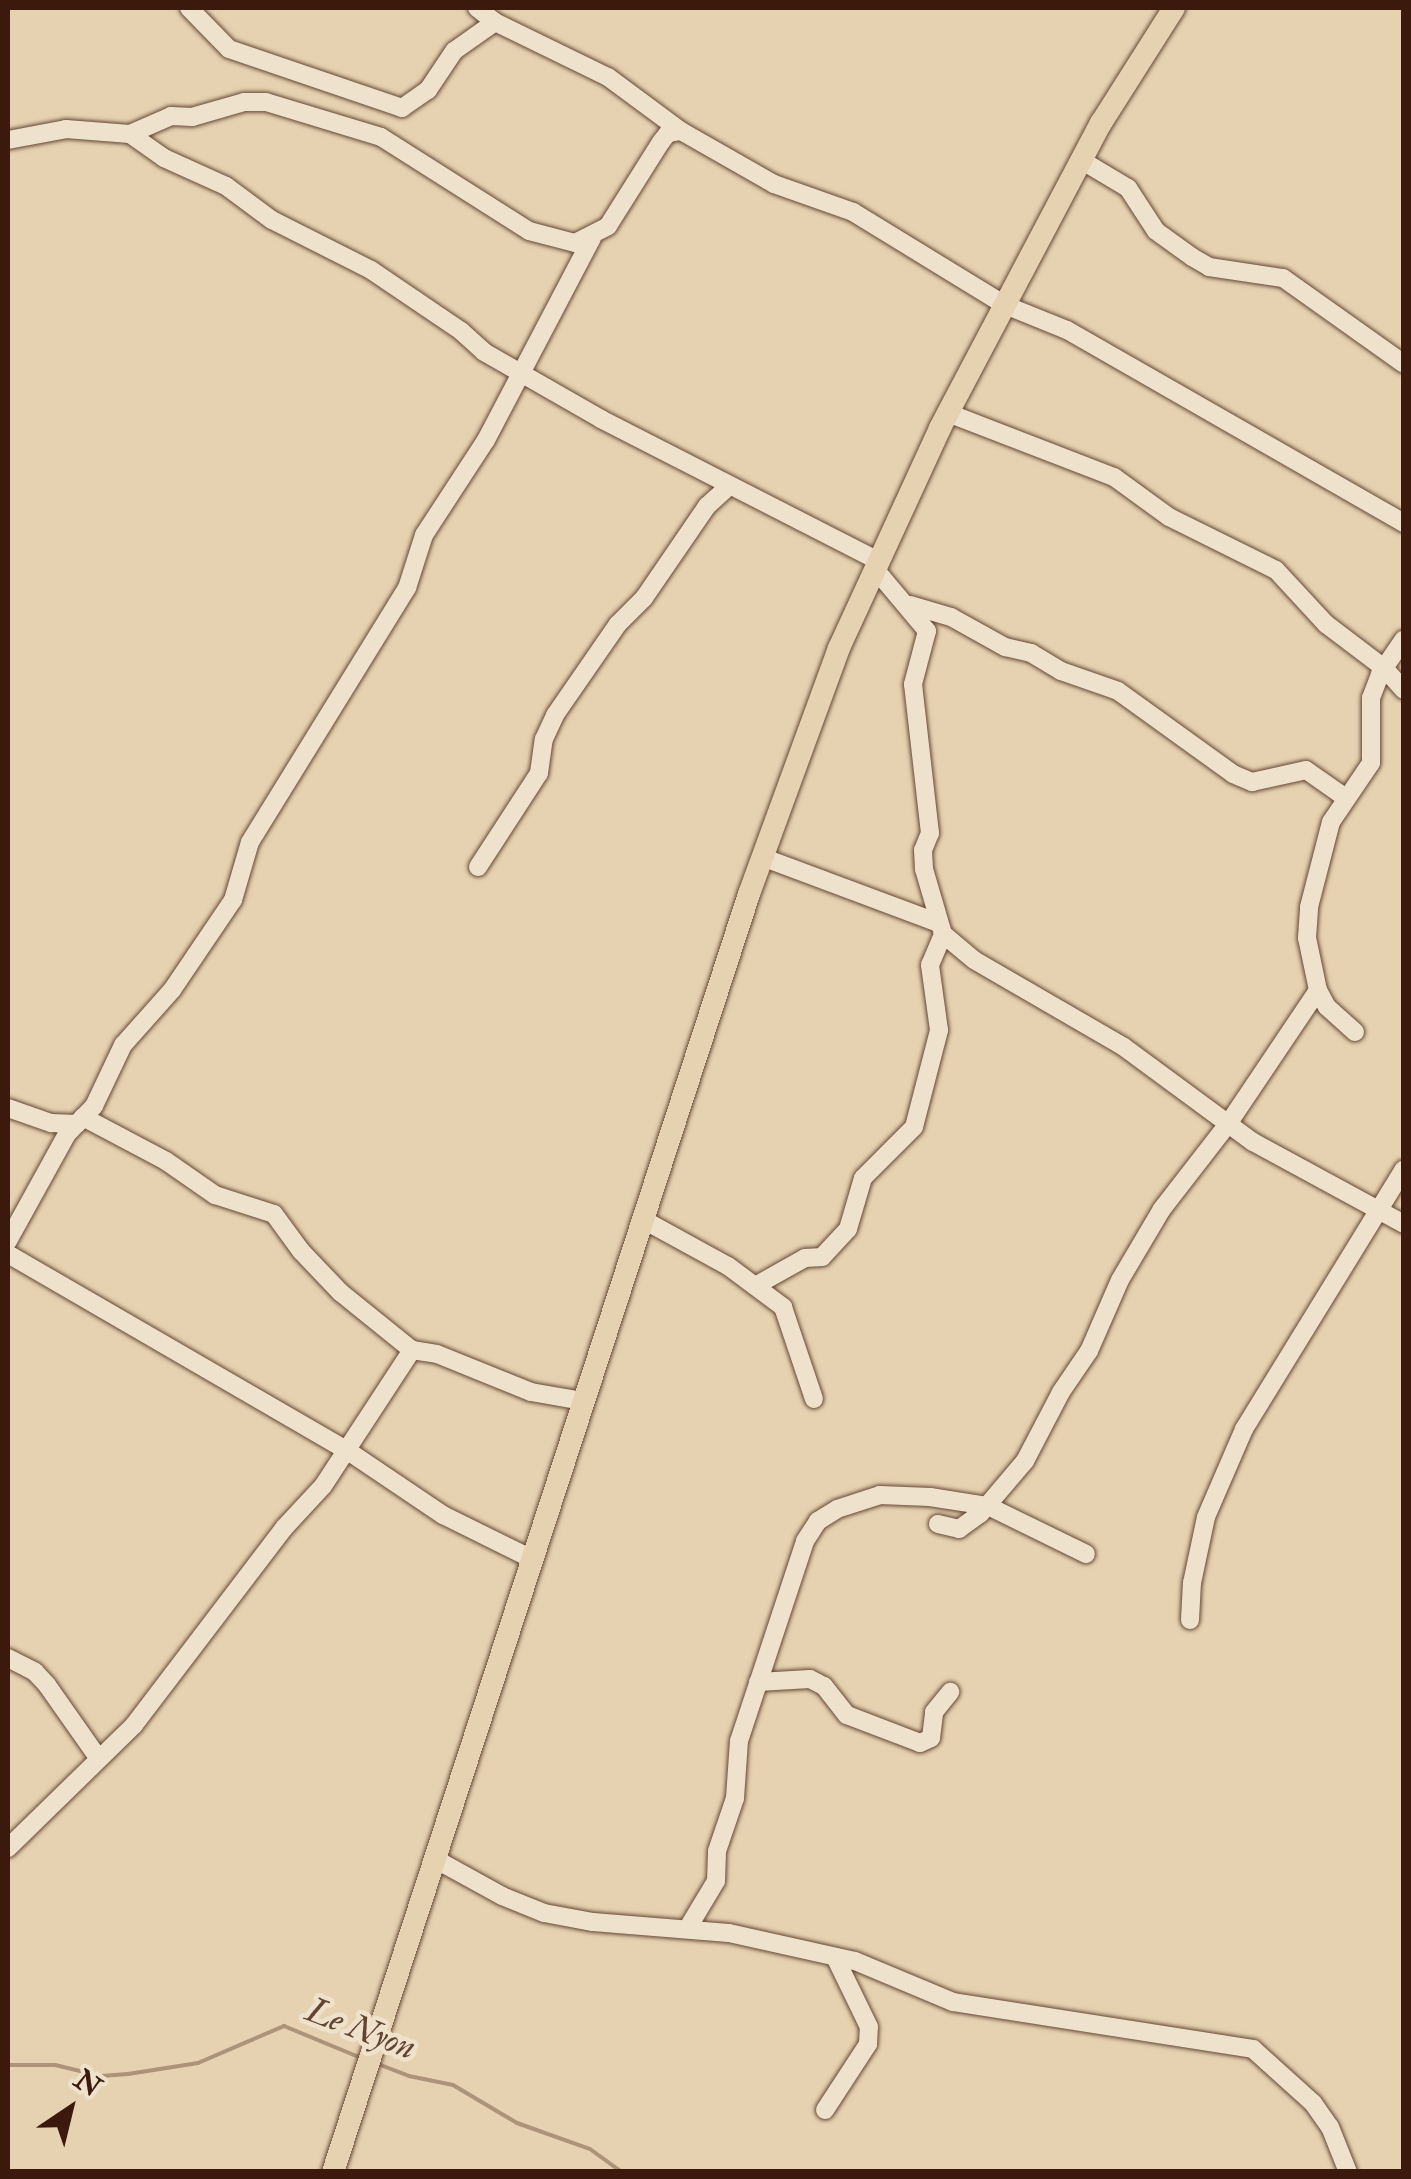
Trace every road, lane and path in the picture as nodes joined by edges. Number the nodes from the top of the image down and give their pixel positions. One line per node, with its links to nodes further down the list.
1 (190, 8): 4 (street)
2 (478, 8): 4 (street)
3 (1174, 8): 8 (main road)
4 (495, 22): 5 (street)
5 (681, 131): 9 (street); 10 (street)
6 (130, 134): 7 (street); 9 (street); 12 (street)
7 (8, 140)
8 (1081, 160): 10 (main road); 11 (street)
9 (592, 238): 12 (street)
10 (1005, 305): 13 (main road); 15 (street)
11 (1404, 364)
12 (521, 374): 14 (street); 28 (street)
13 (948, 414): 16 (main road); 19 (street)
14 (729, 486): 16 (street); 23 (street)
15 (1404, 523)
16 (877, 565): 17 (street); 22 (main road)
17 (910, 605): 21 (street); 24 (street)
18 (1404, 639): 19 (street)
19 (1384, 668): 20 (street); 21 (street)
20 (1404, 690)
21 (1346, 798): 25 (street)
22 (762, 857): 24 (street); 32 (main road)
23 (478, 867)
24 (939, 928): 29 (street); 35 (street)
25 (1318, 990): 26 (street); 29 (street)
26 (1356, 1032)
27 (8, 1109): 28 (street)
28 (80, 1121): 34 (street); 36 (street)
29 (1228, 1124): 31 (street); 40 (street)
30 (1404, 1168): 31 (street)
31 (1375, 1208): 33 (street); 44 (street)
32 (642, 1219): 35 (street); 38 (main road)
33 (1404, 1224)
34 (8, 1254): 39 (street)
35 (755, 1286): 37 (street)
36 (412, 1350): 38 (street); 39 (street)
37 (814, 1399)
38 (583, 1400): 43 (main road)
39 (348, 1451): 43 (street); 48 (street)
40 (988, 1506): 41 (street); 42 (street); 46 (street)
41 (938, 1524)
42 (1086, 1554)
43 (532, 1559): 50 (main road)
44 (1190, 1620)
45 (8, 1658): 48 (street)
46 (758, 1682): 47 (street); 51 (street)
47 (950, 1692)
48 (99, 1759): 49 (street)
49 (8, 1848)
50 (435, 1860): 51 (street); 54 (main road)
51 (689, 1926): 52 (street)
52 (835, 1957): 53 (street); 55 (street)
53 (826, 2110)
54 (334, 2172)
55 (1348, 2172)

